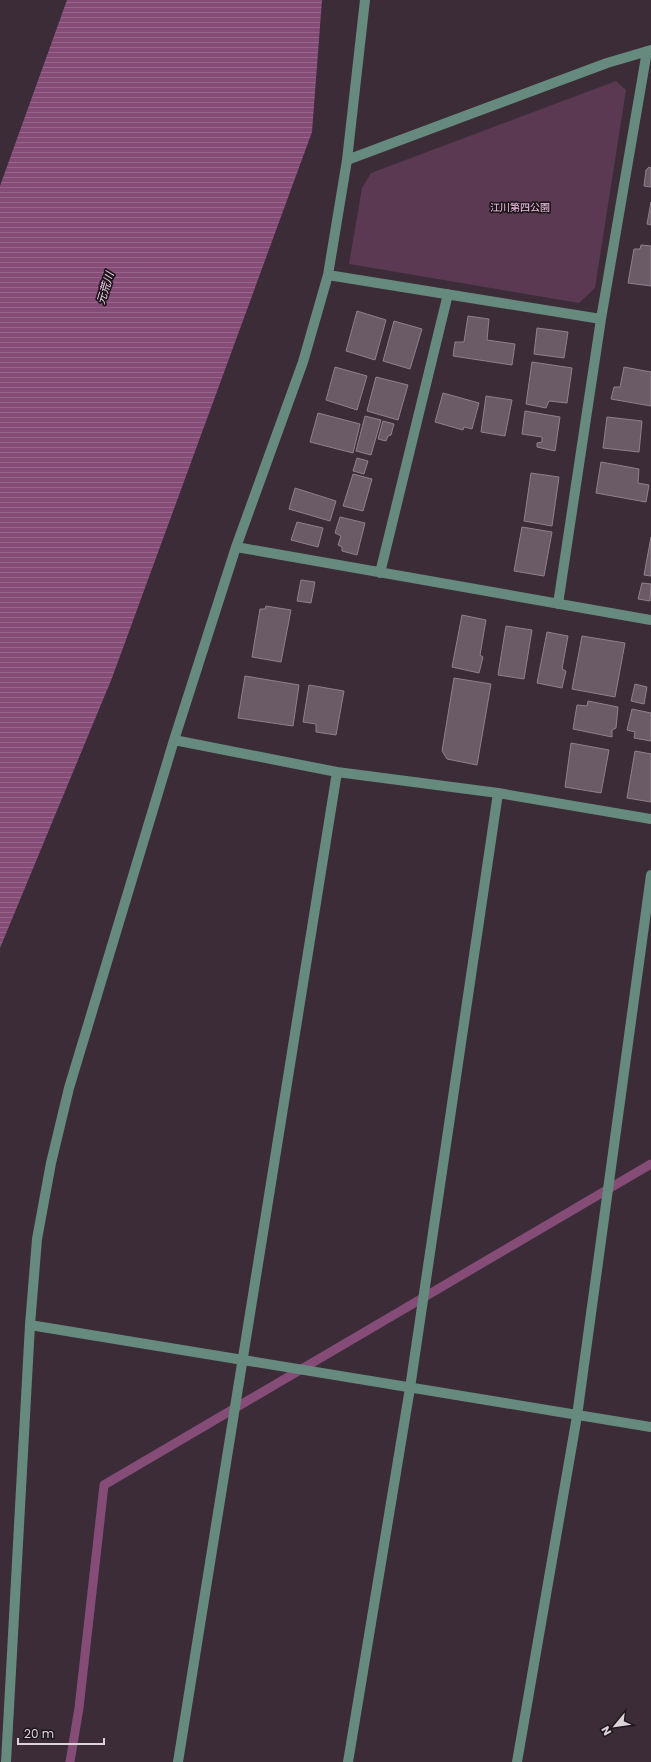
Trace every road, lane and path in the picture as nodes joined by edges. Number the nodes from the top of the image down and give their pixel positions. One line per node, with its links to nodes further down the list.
1 (365, 0): 3 (street)
2 (649, 51): 3 (street); 6 (street)
3 (347, 160): 4 (street)
4 (328, 275): 5 (street); 7 (street)
5 (448, 294): 6 (street); 8 (street)
6 (601, 319): 9 (street)
7 (236, 547): 8 (street); 11 (street)
8 (380, 573): 9 (street)
9 (558, 604): 10 (street)
10 (651, 620)
11 (174, 740): 12 (street); 16 (street)
12 (337, 772): 13 (street); 17 (street)
13 (498, 793): 14 (street); 18 (street)
14 (651, 819)
15 (651, 875): 19 (street)
16 (30, 1325): 17 (street); 21 (street)
17 (243, 1360): 18 (street); 22 (street)
18 (410, 1388): 19 (street); 23 (street)
19 (577, 1416): 20 (street); 24 (street)
20 (651, 1427)
21 (6, 1762)
22 (178, 1762)
23 (348, 1762)
24 (517, 1762)

